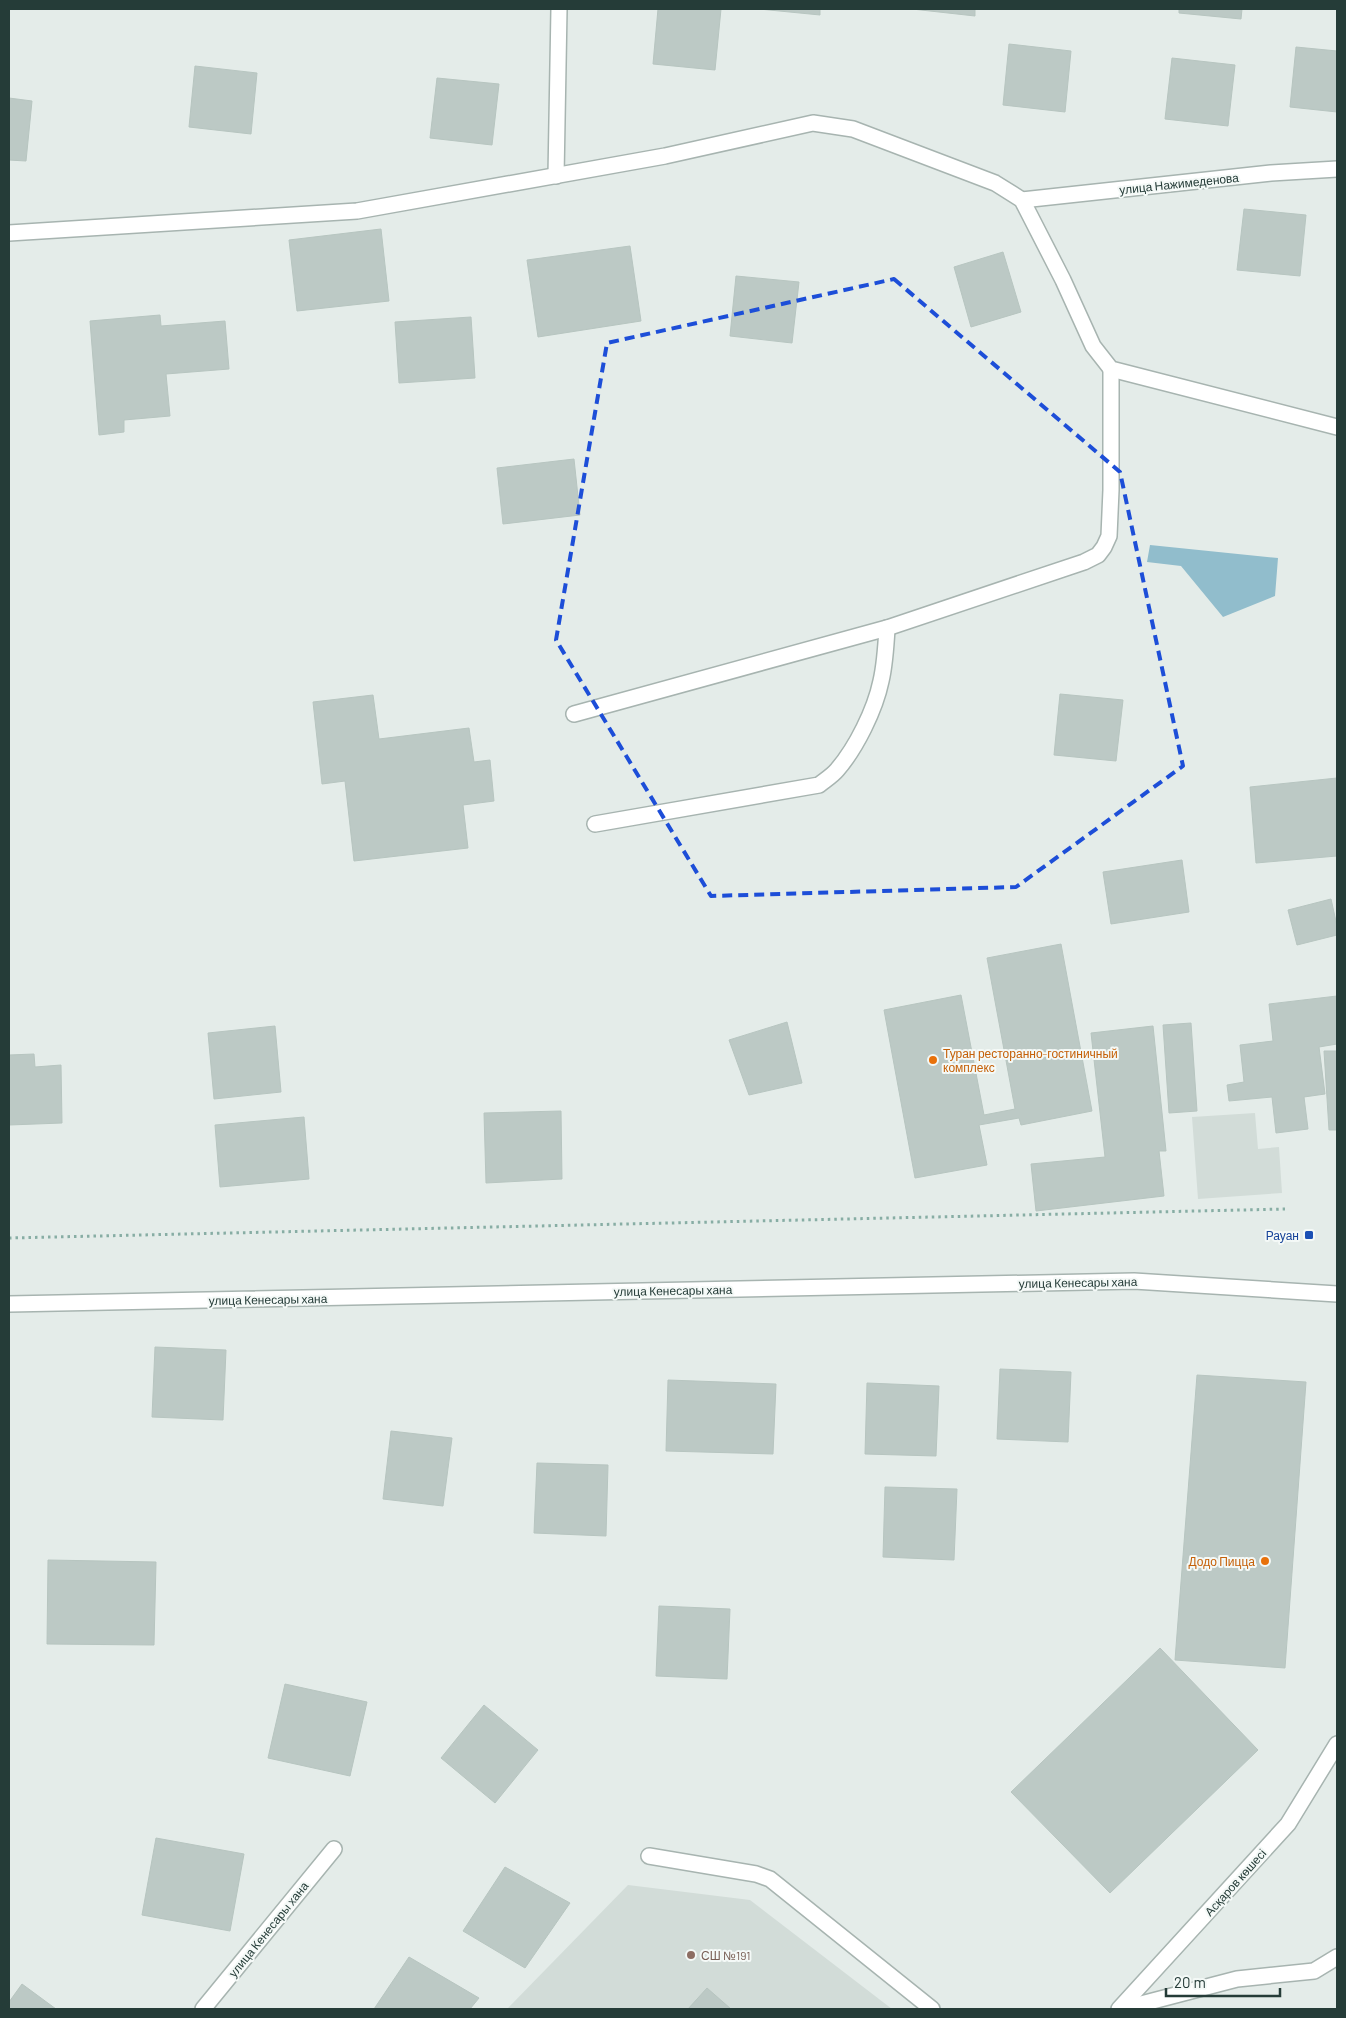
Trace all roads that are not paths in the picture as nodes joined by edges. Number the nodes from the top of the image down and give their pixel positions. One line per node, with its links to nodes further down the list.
1 (559, 9): 3 (street)
2 (1337, 169): 4 (street, улица Нажимеденова)
3 (556, 176): 4 (street); 5 (street)
4 (1022, 200): 6 (street)
5 (9, 233)
6 (1111, 369): 7 (street); 8 (street)
7 (1337, 427)
8 (887, 628): 9 (street); 10 (street)
9 (574, 714)
10 (595, 824)
11 (1337, 1294): 12 (street, улица Кенесары хана)
12 (9, 1304)
13 (1337, 1744): 19 (street, Асқаров көшесі)
14 (334, 1848): 17 (street, улица Кенесары хана)
15 (649, 1856): 18 (street)
16 (1337, 1958): 19 (street)
17 (203, 2009)
18 (932, 2009)
19 (1120, 2009)

